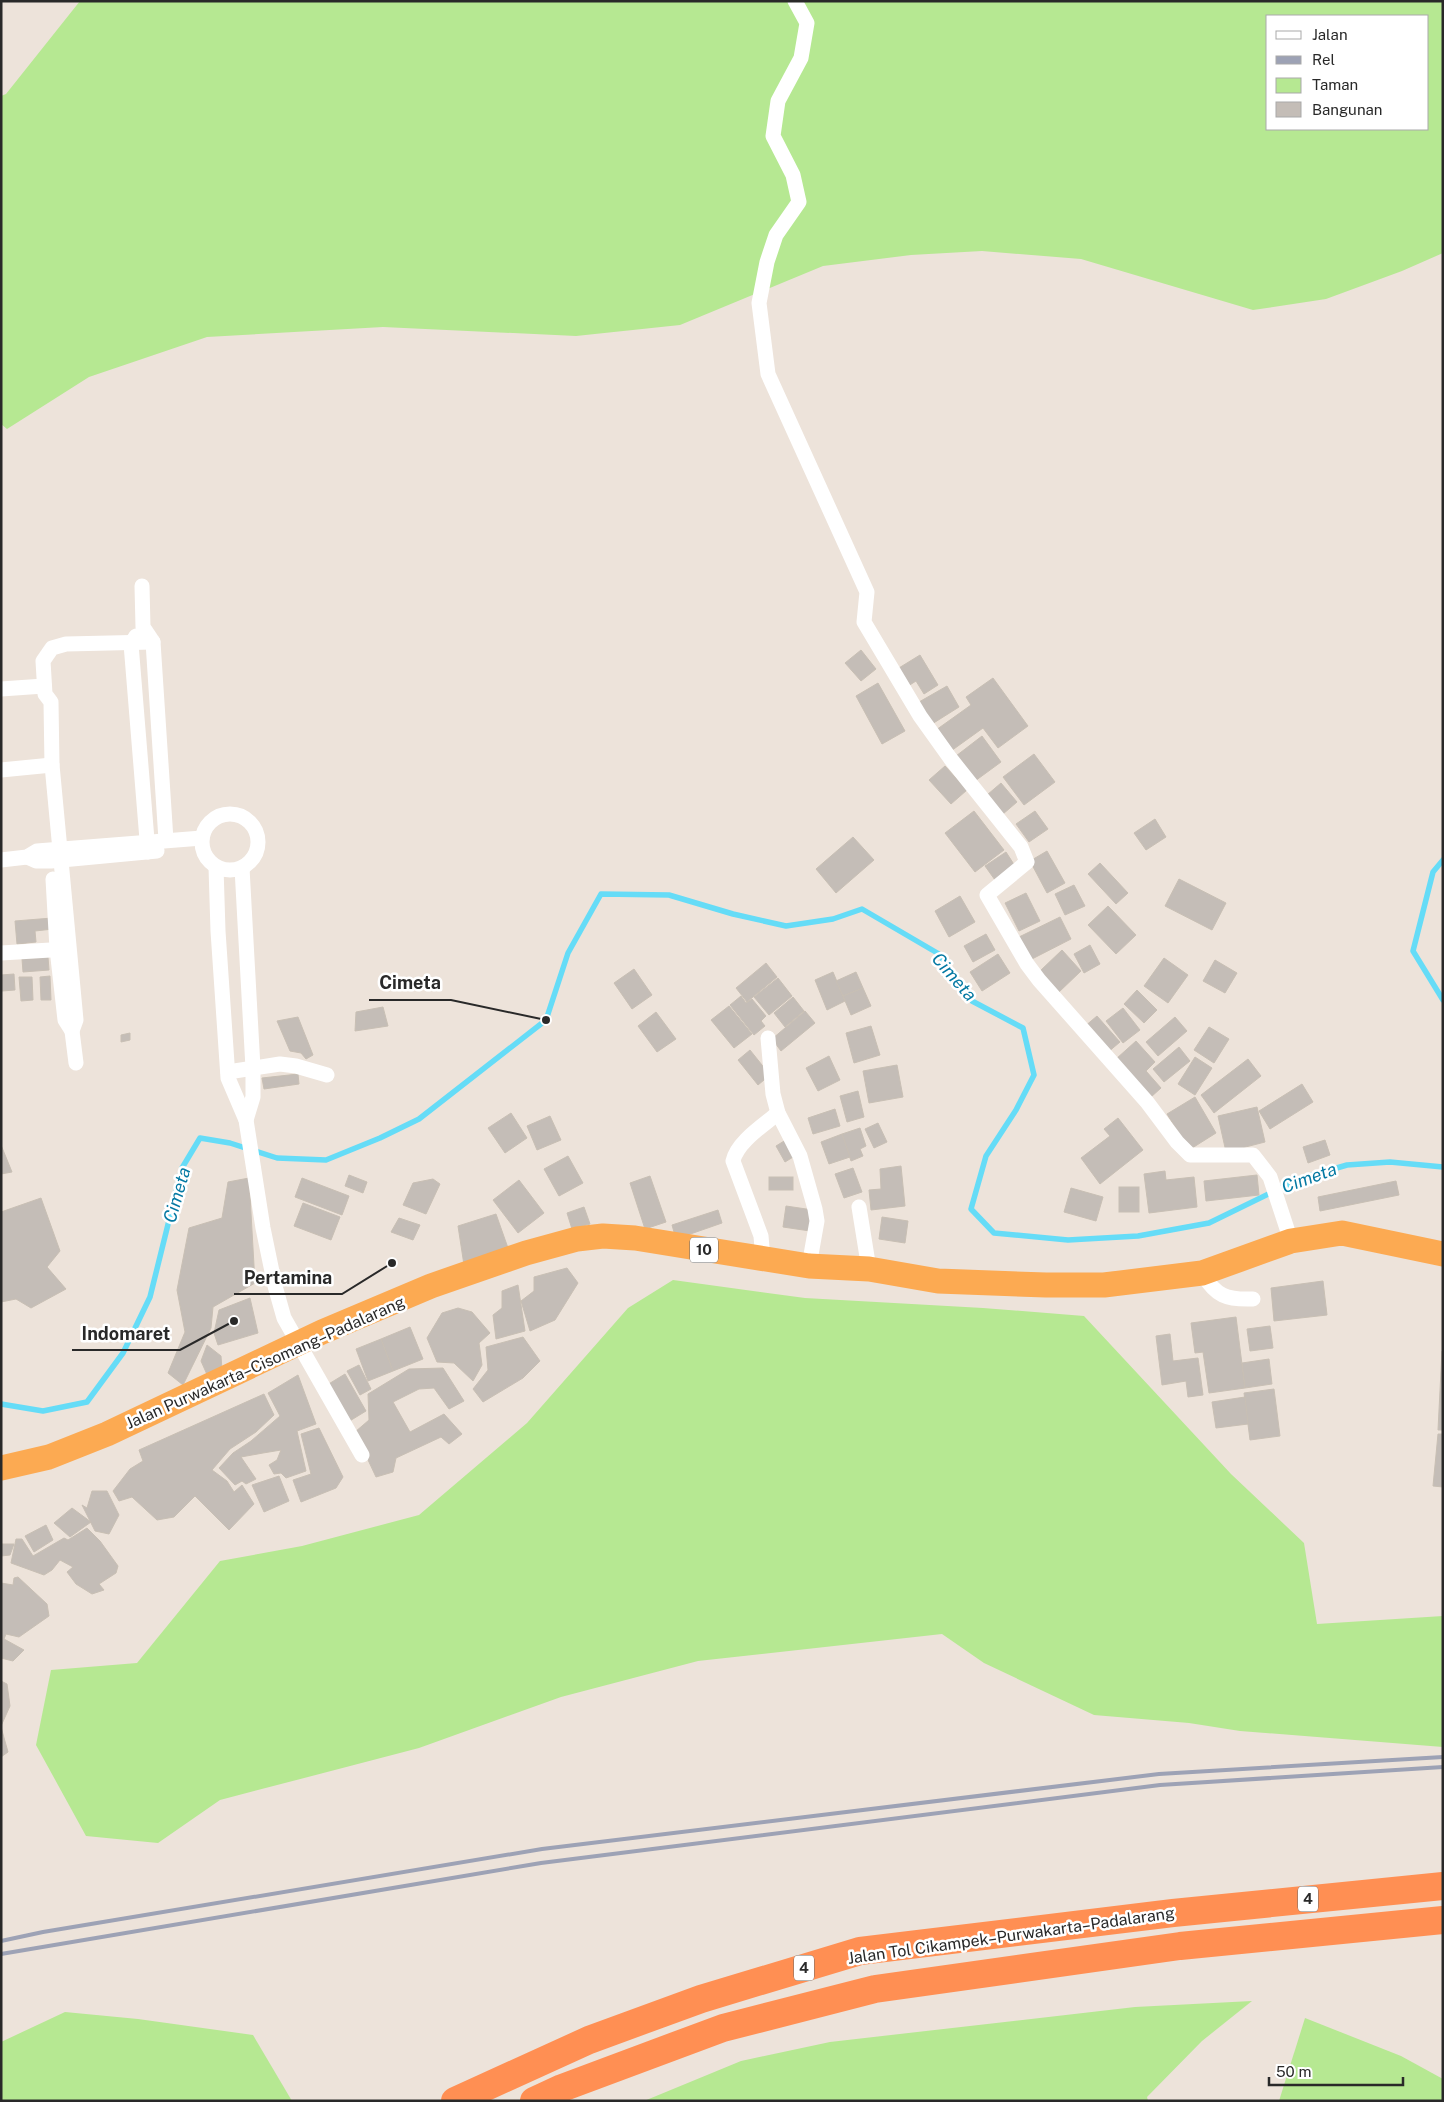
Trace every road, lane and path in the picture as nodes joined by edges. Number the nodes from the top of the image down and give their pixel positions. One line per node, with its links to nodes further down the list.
1 (795, 1): 27 (street)
2 (142, 586): 3 (street)
3 (142, 627): 4 (street); 5 (street)
4 (153, 642): 5 (street); 10 (street)
5 (131, 644): 7 (street); 12 (street)
6 (1, 690): 7 (street)
7 (44, 690): 8 (street)
8 (48, 766): 9 (street); 13 (street)
9 (1, 770)
10 (166, 840): 11 (street); 12 (street)
11 (202, 842): 12 (street); 15 (street); 16 (street)
12 (147, 847): 13 (street)
13 (55, 855): 14 (street); 17 (street)
14 (1, 860)
15 (216, 867): 16 (street); 22 (street)
16 (242, 868): 21 (street)
17 (63, 949): 18 (street); 20 (street)
18 (1, 953)
19 (768, 1038): 24 (street)
20 (76, 1063)
21 (253, 1068): 22 (street); 23 (street); 25 (street)
22 (228, 1072): 25 (street)
23 (327, 1075)
24 (778, 1113): 29 (street); 30 (street)
25 (246, 1120): 34 (street)
26 (859, 1207): 31 (street)
27 (1291, 1242): 28 (highway, Jalan Purwakarta–Cisomang–Padalarang / 10); 32 (highway, Jalan Purwakarta–Cisomang–Padalarang / 10)
28 (1443, 1254)
29 (764, 1259): 30 (highway, Jalan Purwakarta–Cisomang–Padalarang / 10); 34 (highway, Jalan Purwakarta–Cisomang–Padalarang / 10)
30 (809, 1266): 31 (highway, Jalan Purwakarta–Cisomang–Padalarang / 10)
31 (869, 1269): 32 (highway, Jalan Purwakarta–Cisomang–Padalarang / 10)
32 (1202, 1272): 33 (street)
33 (1254, 1299)
34 (299, 1345): 35 (street); 36 (highway, Jalan Purwakarta–Cisomang–Padalarang / 10)
35 (362, 1455)
36 (1, 1468)
37 (1443, 1886): 39 (highway, Jalan Tol Cikampek–Purwakarta–Padalarang / 4)
38 (1443, 1920): 40 (highway, Jalan Tol Cikampek–Purwakarta–Padalarang / 4)
39 (455, 2101)
40 (534, 2101)

